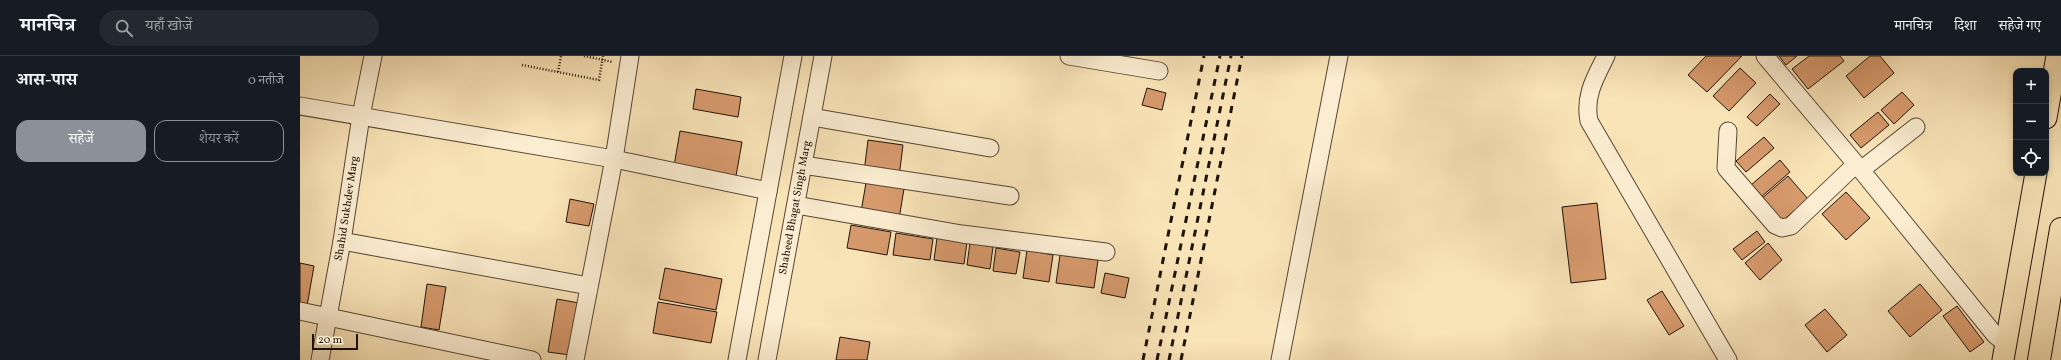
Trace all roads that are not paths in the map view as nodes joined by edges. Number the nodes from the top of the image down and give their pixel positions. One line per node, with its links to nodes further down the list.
1 (373, 56): 13 (street, Shahid Sukhdev Marg)
2 (793, 56): 22 (street)
3 (823, 56): 14 (street, Shaheed Bhagat Singh Marg)
4 (1069, 56): 10 (street)
5 (1339, 56): 37 (street)
6 (1606, 56): 38 (street)
7 (1765, 56): 20 (street)
8 (2057, 56): 11 (main road)
9 (629, 60): 18 (street)
10 (1159, 71)
11 (2048, 104)
12 (300, 106): 13 (street)
13 (361, 116): 18 (street); 26 (street, Shahid Sukhdev Marg)
14 (812, 117): 17 (street); 19 (street, Shaheed Bhagat Singh Marg)
15 (1916, 127): 20 (street)
16 (1728, 131): 20 (street)
17 (990, 148)
18 (614, 159): 22 (street); 28 (street)
19 (803, 165): 23 (street); 24 (street, Shaheed Bhagat Singh Marg)
20 (1859, 167): 31 (street)
21 (2035, 176): 31 (main road)
22 (768, 191): 35 (street)
23 (1010, 196)
24 (796, 205): 27 (street); 36 (street, Shaheed Bhagat Singh Marg)
25 (2061, 230): 39 (highway)
26 (342, 240): 28 (street); 30 (street, Shahid Sukhdev Marg)
27 (1106, 252)
28 (589, 286): 34 (street)
29 (300, 310): 30 (street)
30 (327, 316): 32 (street, Shahid Sukhdev Marg); 33 (street)
31 (2005, 352)
32 (320, 360)
33 (532, 360)
34 (576, 360)
35 (737, 360)
36 (767, 360)
37 (1280, 360)
38 (1728, 360)
39 (2039, 360)

